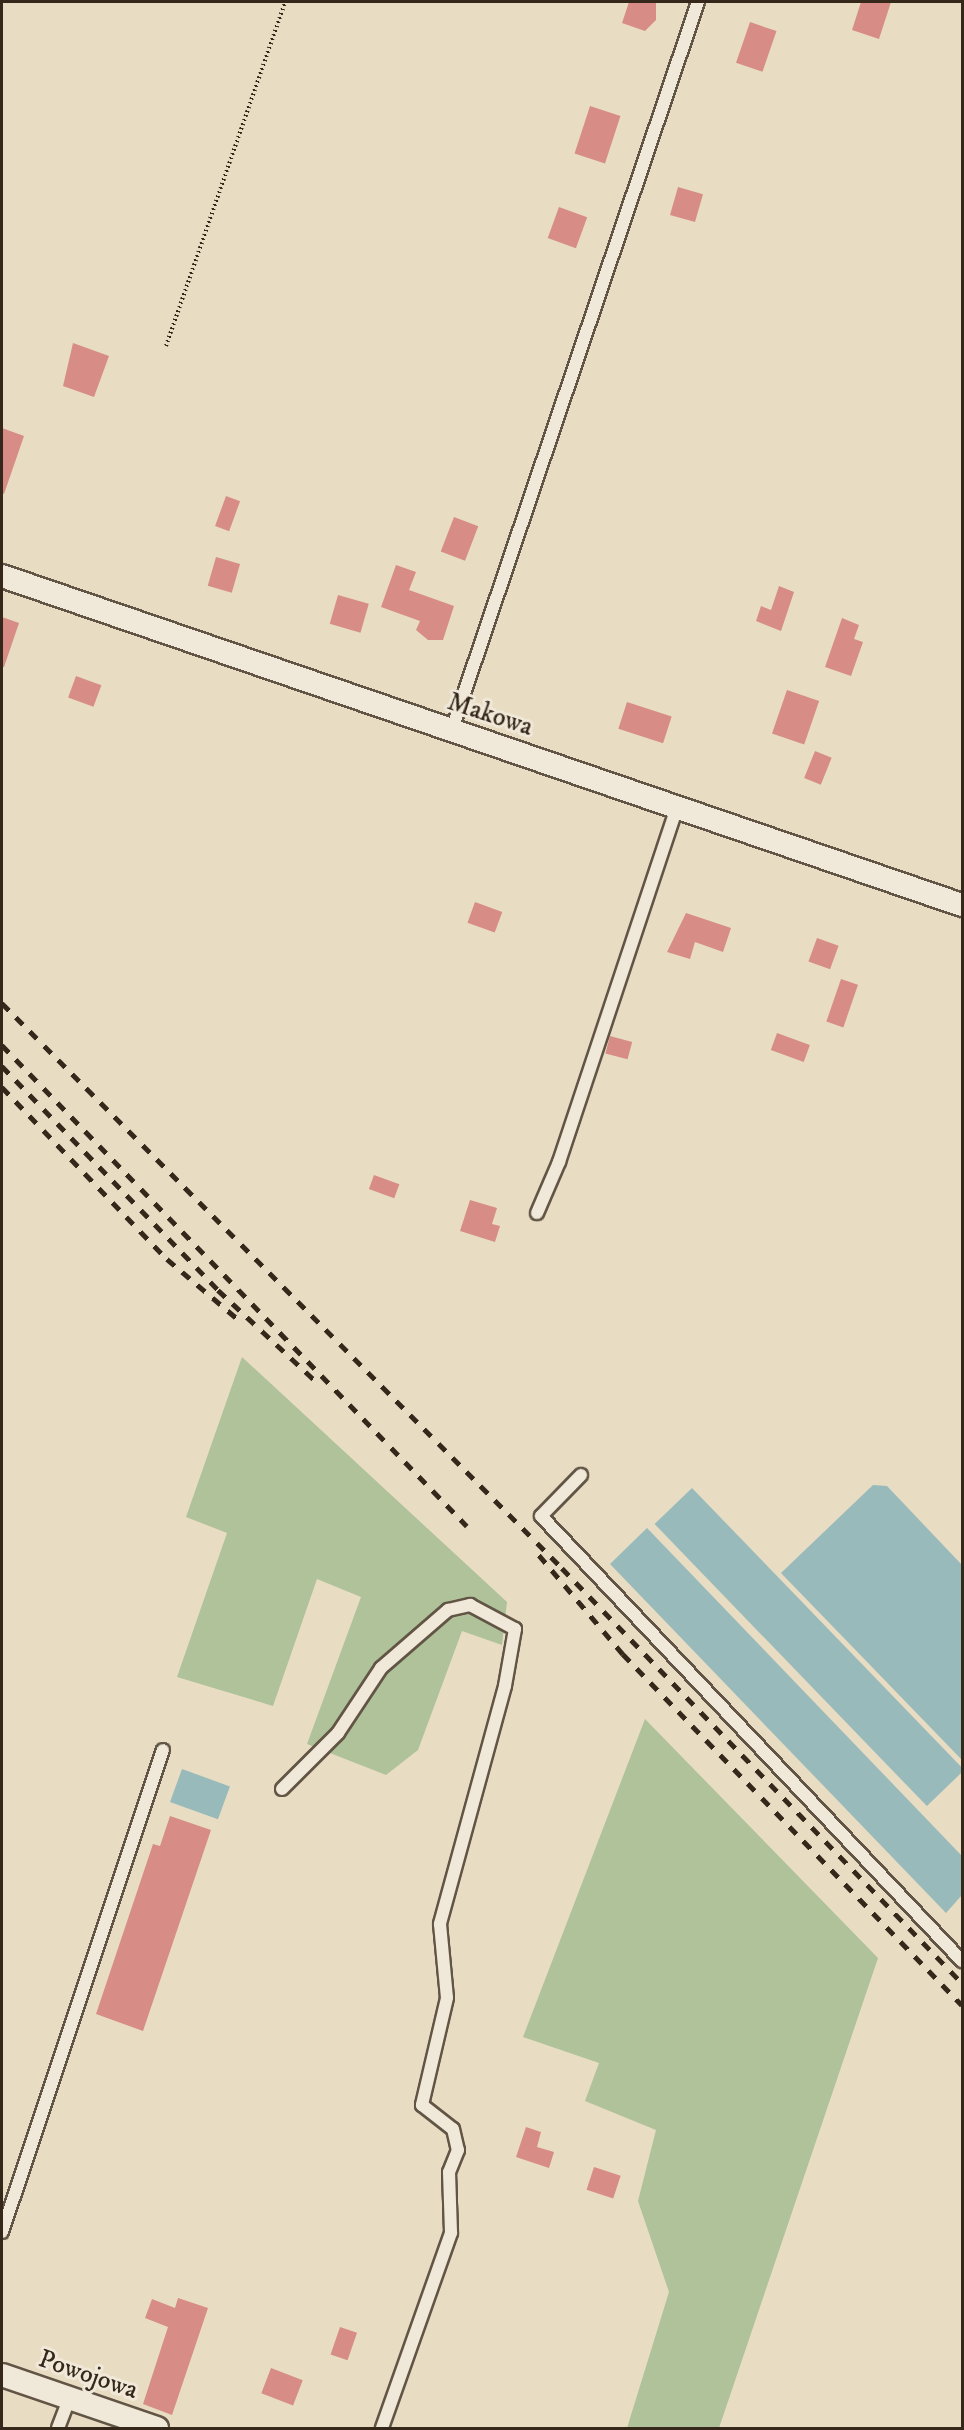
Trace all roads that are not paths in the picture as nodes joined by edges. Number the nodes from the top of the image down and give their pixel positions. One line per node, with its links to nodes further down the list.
1 (698, 2): 3 (lane)
2 (2, 576): 3 (street, Makowa)
3 (451, 732): 4 (street, Makowa)
4 (677, 807): 5 (street, Makowa); 6 (lane)
5 (963, 905)
6 (537, 1213)
7 (581, 1475): 10 (lane)
8 (164, 1750): 11 (lane)
9 (282, 1789): 16 (lane)
10 (963, 1961)
11 (2, 2232)
12 (2, 2375): 13 (street, Powojowa)
13 (69, 2398): 14 (lane); 15 (street, Powojowa)
14 (58, 2428)
15 (157, 2428)
16 (382, 2428)

